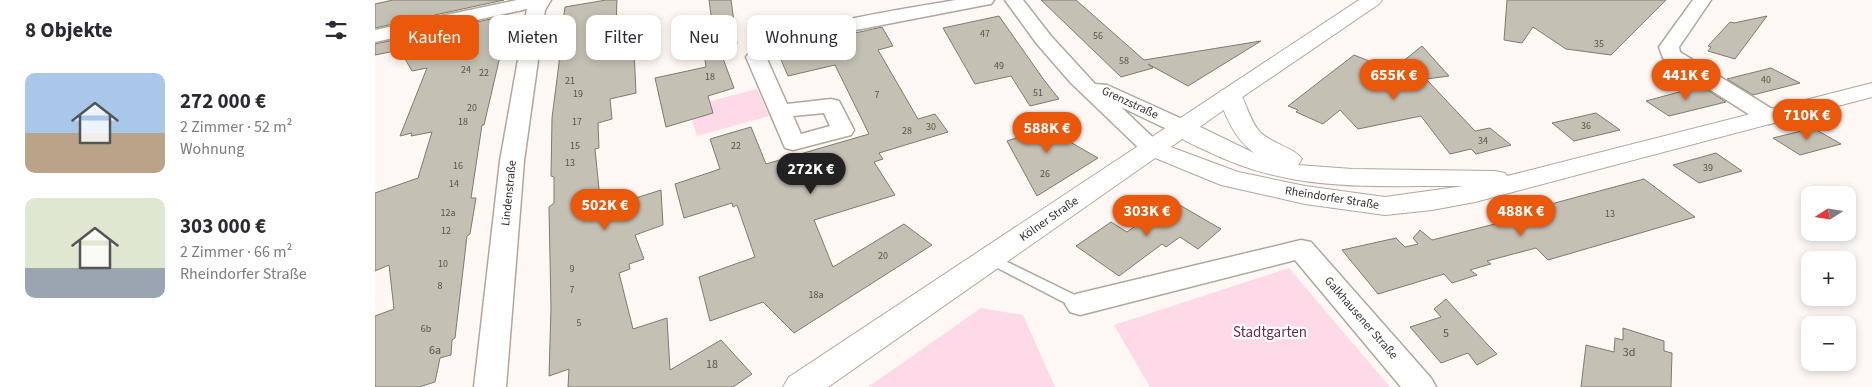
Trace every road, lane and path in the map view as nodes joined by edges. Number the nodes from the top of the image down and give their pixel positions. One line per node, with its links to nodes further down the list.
1 (541, 0): 6 (street); 18 (street, Lindenstraße)
2 (985, 0): 10 (street)
3 (1014, 0): 7 (street, Grenzstraße)
4 (1373, 0): 9 (main road, Kölner Straße)
5 (1702, 0): 11 (street)
6 (375, 36)
7 (1079, 79): 12 (street, Grenzstraße); 13 (street, Grenzstraße)
8 (1872, 90): 11 (main road, Rheindorfer Straße)
9 (1230, 94): 12 (main road, Kölner Straße); 14 (main road, Rheindorfer Straße)
10 (781, 111)
11 (1769, 117): 15 (main road, Rheindorfer Straße)
12 (1181, 127): 13 (main road, Kölner Straße); 14 (main road, Rheindorfer Straße)
13 (1152, 148): 15 (main road, Rheindorfer Straße); 16 (main road, Kölner Straße)
14 (1342, 176): 15 (main road, Rheindorfer Straße)
15 (1517, 180)
16 (991, 259): 17 (lane); 19 (main road, Kölner Straße)
17 (1080, 304): 20 (street, Galkhausener Straße)
18 (489, 387)
19 (801, 387)
20 (1420, 387)

